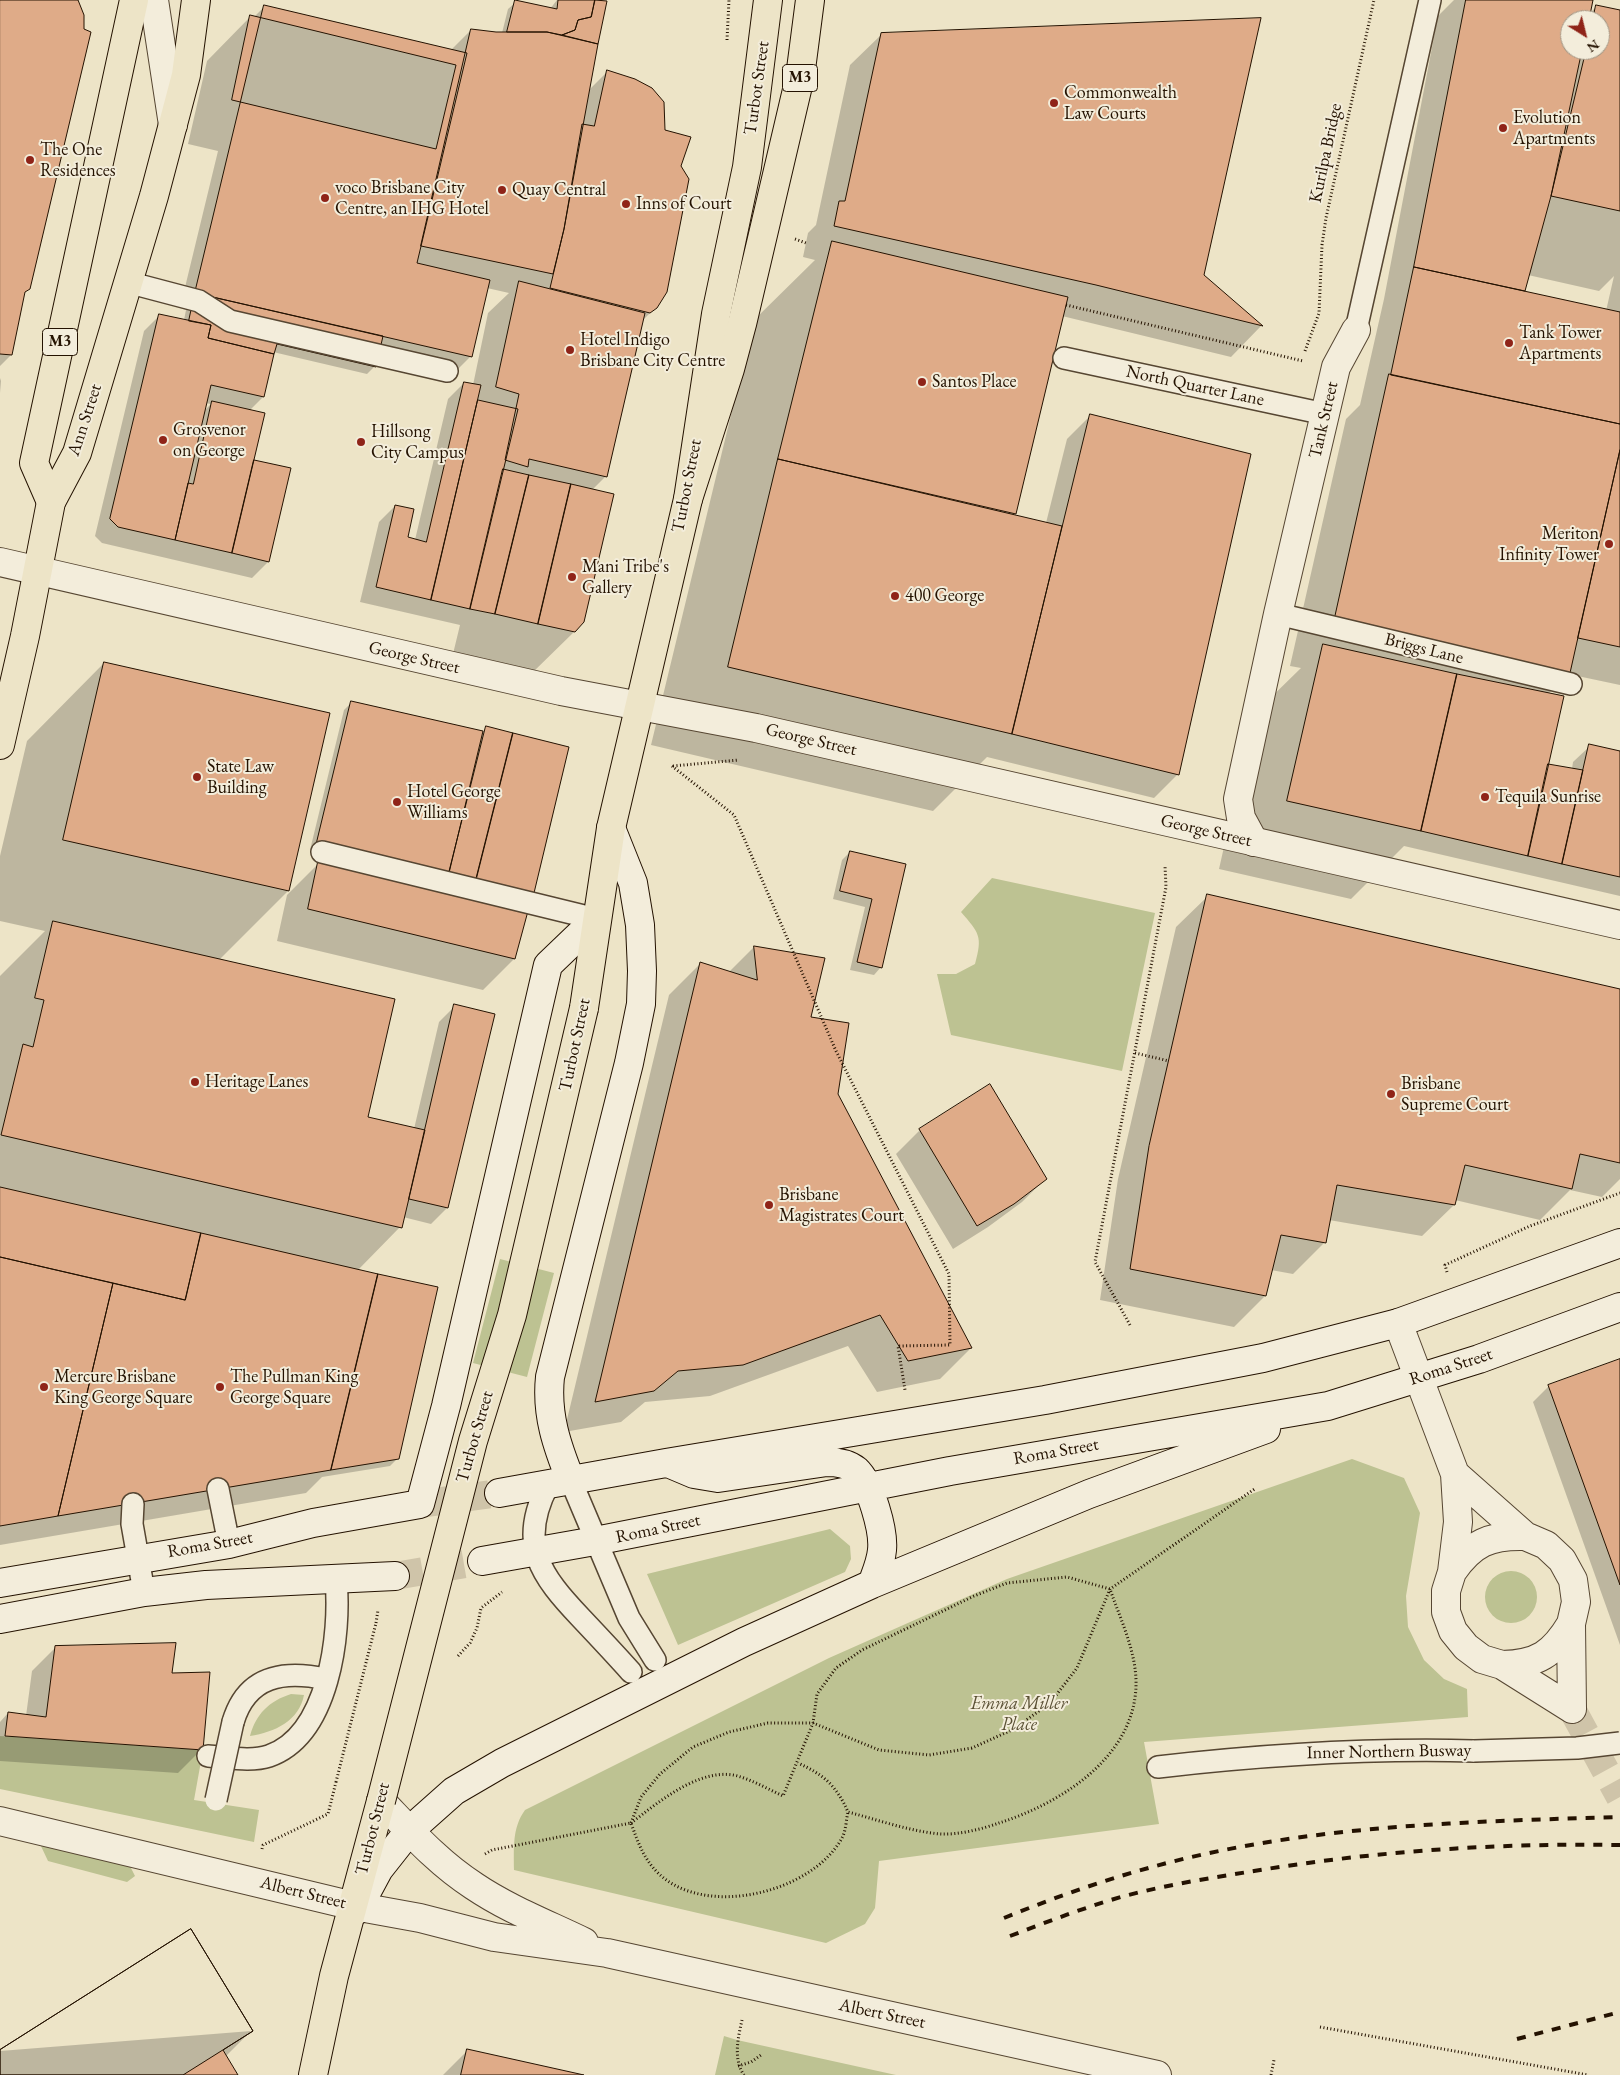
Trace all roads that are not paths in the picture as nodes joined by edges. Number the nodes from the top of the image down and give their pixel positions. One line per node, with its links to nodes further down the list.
1 (134, 0): 14 (main road, M3)
2 (154, 0): 7 (main road, Ann Street)
3 (196, 0): 7 (main road, Ann Street)
4 (768, 0): 13 (main road, Turbot Street)
5 (810, 0): 13 (main road, M3)
6 (1430, 0): 9 (lane, Tank Street)
7 (173, 125): 8 (main road, Ann Street)
8 (128, 282): 11 (lane); 14 (main road, Ann Street)
9 (1356, 330): 12 (main road, Tank Street)
10 (1064, 358): 12 (lane, North Quarter Lane)
11 (447, 370)
12 (1325, 414): 17 (main road, Tank Street)
13 (688, 499): 19 (main road, Turbot Street)
14 (51, 502): 16 (main road, Ann Street)
15 (0, 562): 16 (main road, George Street)
16 (38, 571): 19 (main road, George Street); 20 (main road, Ann Street)
17 (1278, 614): 18 (lane, Briggs Lane); 22 (main road, Tank Street)
18 (1571, 684)
19 (638, 706): 21 (main road, Turbot Street); 22 (main road, George Street)
20 (0, 745)
21 (611, 828): 24 (main road, Turbot Street); 33 (main road)
22 (1254, 842): 25 (main road, George Street)
23 (322, 852): 24 (lane)
24 (596, 919): 40 (main road, Roma Street); 60 (main road, Turbot Street, bridge)
25 (1620, 926)
26 (1620, 1243): 28 (main road)
27 (1620, 1307): 29 (main road, Roma Street)
28 (1398, 1323): 29 (main road); 31 (main road)
29 (1419, 1378): 30 (main road, Roma Street); 32 (main road)
30 (1328, 1406): 34 (main road, Roma Street); 48 (main road)
31 (666, 1463): 33 (main road); 34 (main road)
32 (1455, 1474): 38 (main road); 44 (main road)
33 (559, 1483): 36 (main road); 39 (lane); 41 (lane)
34 (866, 1486): 39 (main road, Roma Street); 48 (main road)
35 (218, 1489): 40 (lane)
36 (500, 1493)
37 (133, 1504): 42 (lane)
38 (1525, 1536): 44 (main road); 51 (main road)
39 (595, 1541): 41 (main road, Roma Street); 52 (lane)
40 (229, 1544): 42 (main road, Roma Street)
41 (536, 1552): 43 (main road, Roma Street); 54 (lane)
42 (138, 1558): 47 (main road, Roma Street); 49 (lane)
43 (482, 1561)
44 (1452, 1572): 53 (main road)
45 (395, 1576): 46 (main road, Roma Street)
46 (336, 1580): 49 (main road, Roma Street); 55 (lane)
47 (0, 1583)
48 (872, 1584): 62 (main road)
49 (144, 1592): 50 (main road, Roma Street)
50 (0, 1619)
51 (1571, 1624): 53 (main road); 53 (main road)
52 (655, 1660)
53 (1502, 1665)
54 (631, 1672)
55 (326, 1679): 57 (lane); 59 (lane, bridge)
56 (1620, 1743): 58 (lane, Inner Northern Busway, bridge)
57 (208, 1756)
58 (1158, 1767)
59 (216, 1800)
60 (381, 1801): 62 (main road, Albert Street); 63 (main road, Turbot Street)
61 (0, 1821): 63 (main road, Albert Street)
62 (409, 1831): 63 (main road); 64 (main road, Albert Street)
63 (356, 1906): 64 (main road, Albert Street); 65 (main road, Turbot Street)
64 (608, 1953): 66 (main road, Albert Street)
65 (313, 2075)
66 (1156, 2075)

